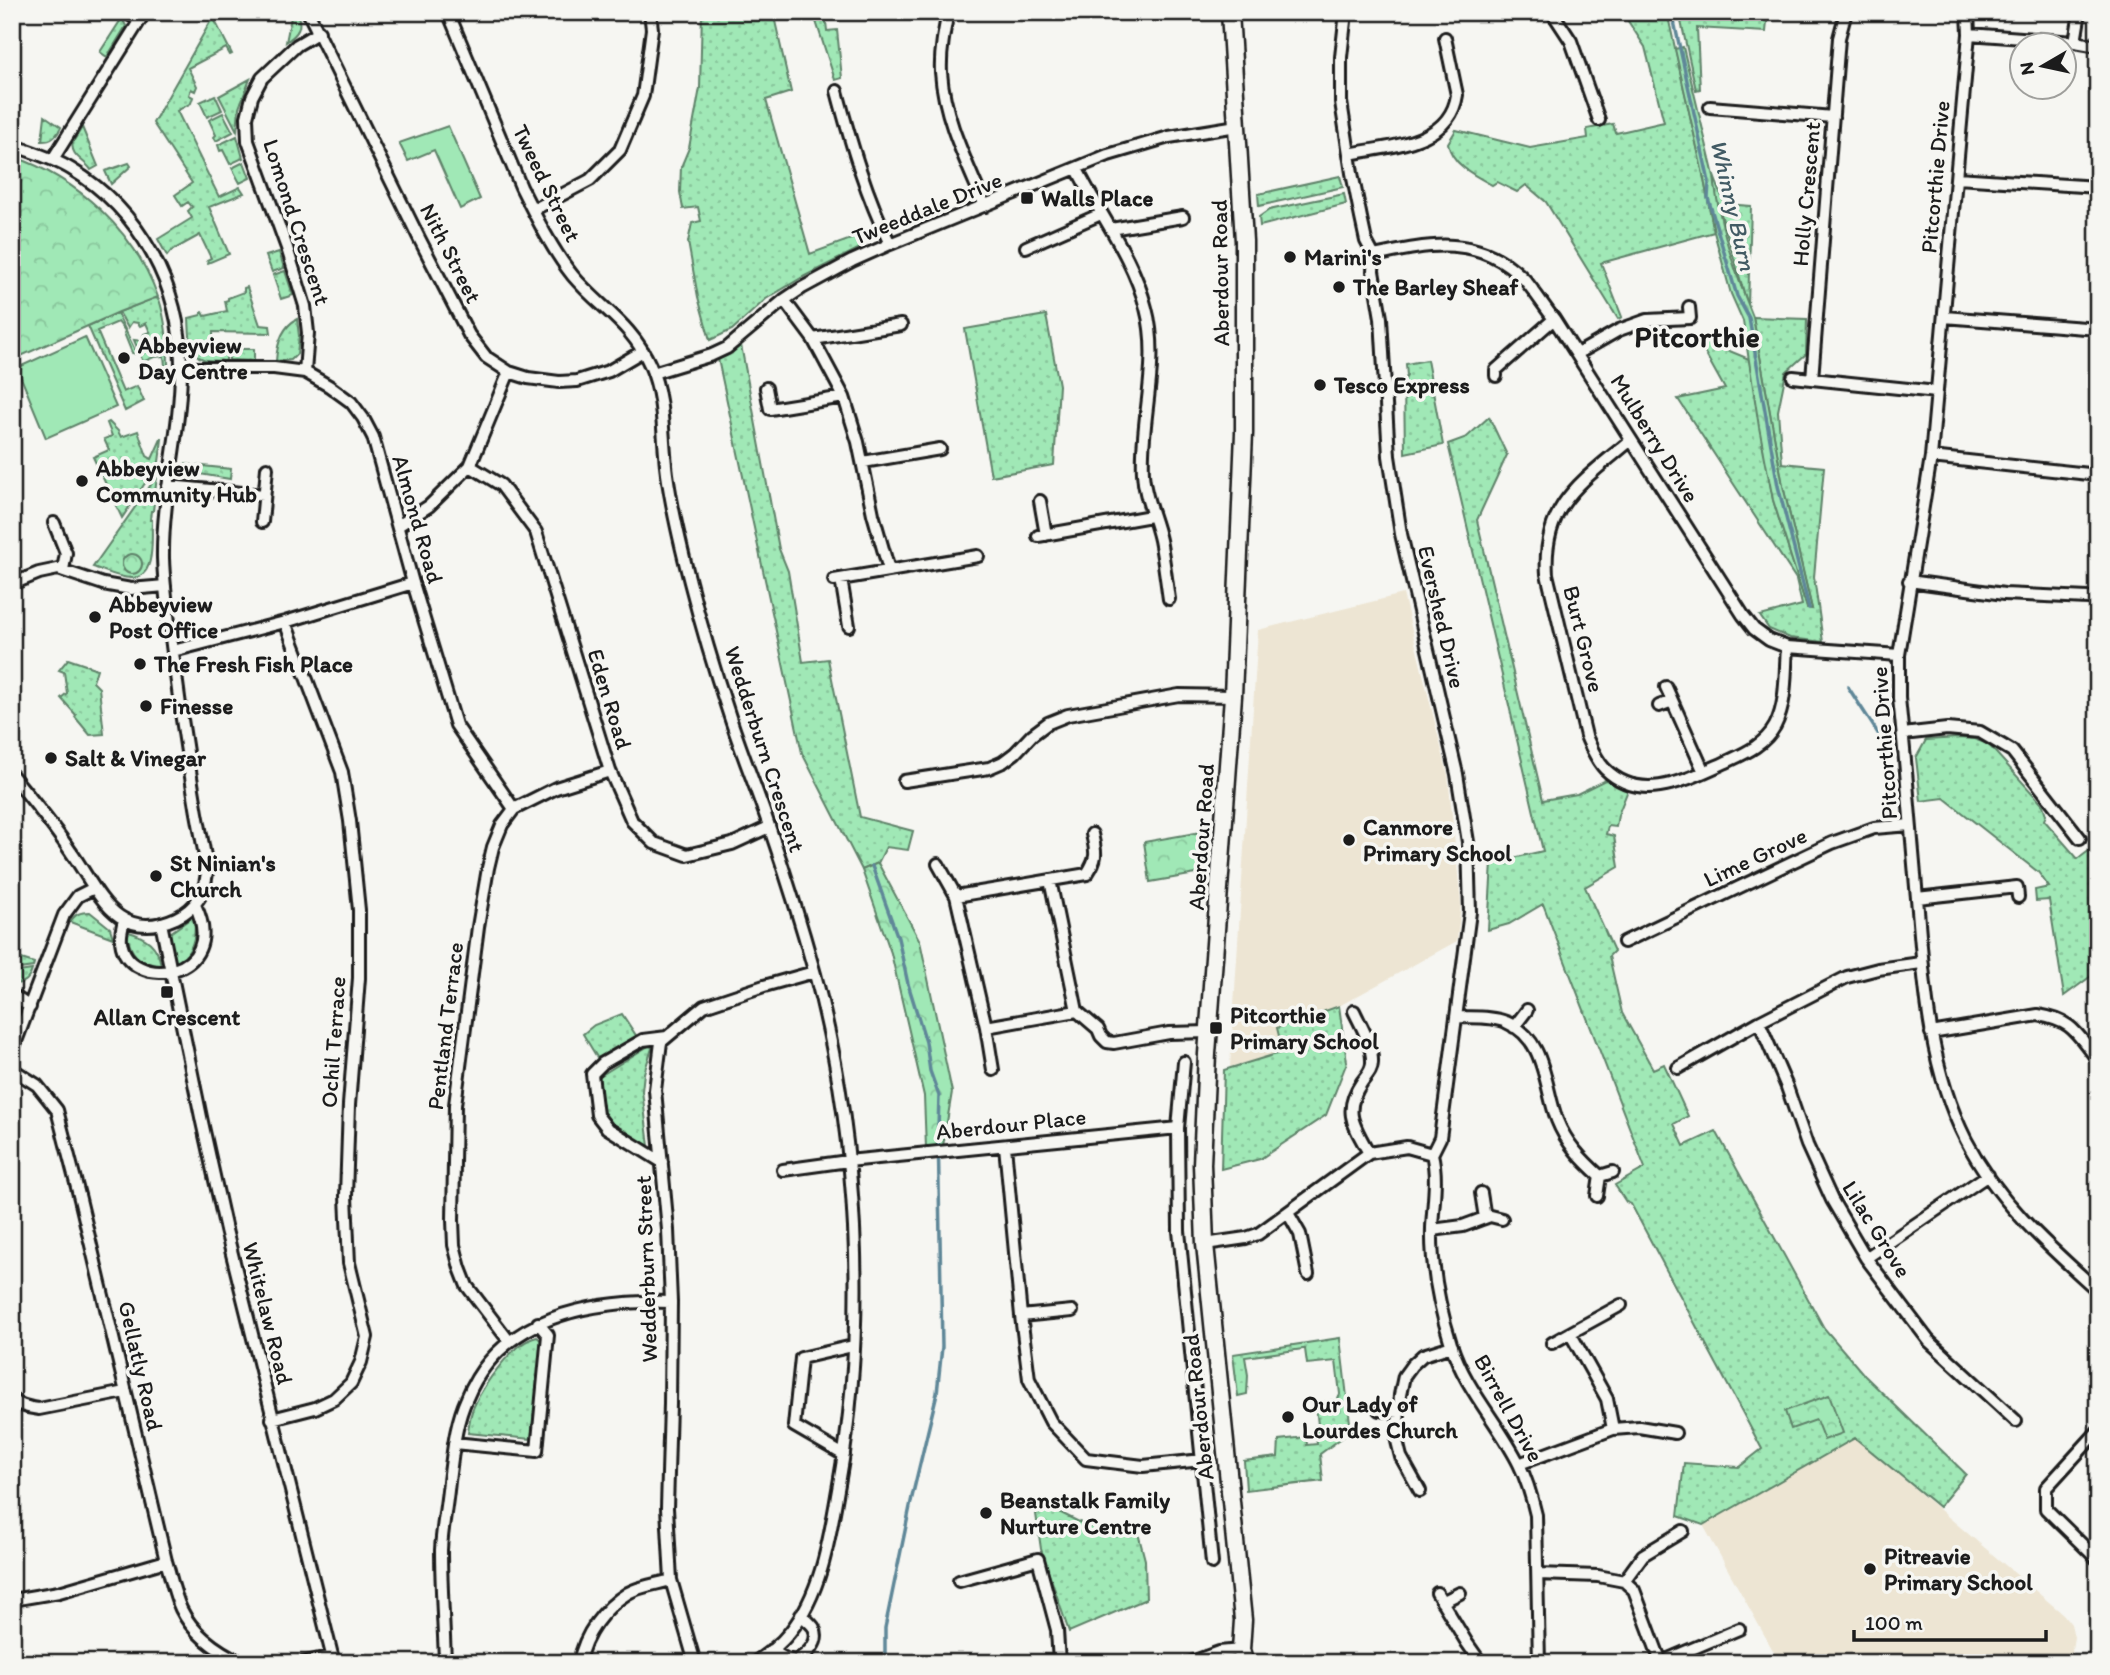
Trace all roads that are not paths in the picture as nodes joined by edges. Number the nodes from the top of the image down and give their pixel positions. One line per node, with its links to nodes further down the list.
1 (126, 12): 12 (street)
2 (308, 12): 13 (street, Nith Street)
3 (447, 12): 34 (street, Tweed Street)
4 (650, 12): 34 (street)
5 (947, 12): 33 (street)
6 (1230, 12): 26 (main road, Aberdour Road)
7 (1346, 12): 28 (street, Evershed Drive)
8 (1552, 12): 25 (street)
9 (1846, 12): 24 (street, Holly Crescent)
10 (1968, 12): 15 (street, Pitcorthie Drive)
11 (2080, 12): 14 (street)
12 (142, 17): 29 (street)
13 (319, 32): 51 (street, Lomond Crescent); 52 (street, Nith Street)
14 (2077, 32)
15 (1969, 34): 16 (street); 31 (street, Pitcorthie Drive)
16 (2008, 37)
17 (1444, 38): 21 (street)
18 (2078, 43): 19 (street)
19 (2098, 46)
20 (1463, 61): 21 (street)
21 (1450, 64): 28 (street)
22 (837, 91): 38 (street)
23 (1710, 107): 24 (street)
24 (1833, 117): 56 (street, Holly Crescent)
25 (1599, 120)
26 (1237, 127): 30 (street, Tweeddale Drive); 89 (main road, Aberdour Road)
27 (12, 145): 29 (street)
28 (1349, 154): 40 (street, Evershed Drive)
29 (53, 159): 50 (street)
30 (1077, 169): 33 (street, Tweeddale Drive); 35 (street)
31 (1957, 178): 32 (street); 42 (street, Pitcorthie Drive)
32 (2098, 187)
33 (985, 206): 38 (street, Tweeddale Drive)
34 (533, 210): 48 (street, Tweed Street)
35 (1101, 214): 37 (street); 39 (street)
36 (1183, 217): 37 (street)
37 (1111, 229): 70 (street)
38 (890, 244): 41 (street, Tweeddale Drive)
39 (1026, 247)
40 (1374, 256): 44 (street, Mulberry Drive); 120 (street, Evershed Drive)
41 (784, 300): 47 (street); 53 (street, Tweeddale Drive)
42 (1944, 317): 46 (street); 58 (street, Pitcorthie Drive)
43 (1690, 318): 49 (street)
44 (1554, 319): 49 (street, Mulberry Drive); 54 (street)
45 (901, 324): 47 (street)
46 (2098, 329)
47 (813, 340): 59 (street)
48 (643, 351): 52 (street, Nith Street); 53 (street, Wedderburn Crescent)
49 (1577, 354): 60 (street, Mulberry Drive)
50 (181, 368): 51 (street, Almond Road); 67 (street)
51 (305, 372): 73 (street, Almond Road)
52 (509, 373): 64 (street)
53 (653, 373): 99 (street, Wedderburn Crescent)
54 (1496, 376)
55 (1793, 377): 56 (street)
56 (1812, 379): 58 (street)
57 (766, 388): 59 (street)
58 (1937, 392): 62 (street, Pitcorthie Drive)
59 (844, 397): 63 (street)
60 (1631, 440): 85 (street, Mulberry Drive); 94 (street, Burt Grove)
61 (940, 449): 63 (street)
62 (1931, 457): 66 (street); 77 (street, Pitcorthie Drive)
63 (863, 462): 76 (street)
64 (470, 466): 73 (street); 93 (street, Eden Road)
65 (267, 468): 68 (street)
66 (2098, 475)
67 (168, 486): 68 (street); 80 (street)
68 (264, 495): 71 (street)
69 (1040, 501): 70 (street)
70 (1151, 516): 82 (street)
71 (261, 522)
72 (54, 523): 75 (street)
73 (398, 526): 78 (street, Almond Road)
74 (978, 556): 76 (street)
75 (63, 570): 79 (street); 80 (street)
76 (889, 570): 84 (street)
77 (1909, 581): 81 (street); 87 (street, Pitcorthie Drive)
78 (414, 583): 83 (street); 97 (street, Almond Road)
79 (12, 584)
80 (165, 586): 86 (street)
81 (2088, 598)
82 (1169, 599)
83 (285, 622): 86 (street); 167 (street, Ochil Terrace)
84 (849, 626)
85 (1787, 648): 87 (street, Mulberry Drive); 94 (street, Burt Grove)
86 (173, 651): 108 (street)
87 (1899, 655): 92 (street, Pitcorthie Drive)
88 (1666, 687): 90 (street)
89 (1233, 696): 96 (street); 124 (main road, Aberdour Road)
90 (1672, 701): 91 (street); 94 (street)
91 (1658, 706)
92 (1903, 734): 98 (street, Pitcorthie Drive); 101 (street)
93 (610, 771): 97 (street); 99 (street, Eden Road)
94 (1704, 772)
95 (12, 775): 105 (street)
96 (904, 781)
97 (514, 809): 159 (street, Pentland Terrace)
98 (1910, 825): 107 (street, Pitcorthie Drive); 111 (street, Lime Grove)
99 (769, 827): 114 (street, Wedderburn Crescent)
100 (1092, 834): 103 (street)
101 (2080, 838)
102 (938, 864): 106 (street)
103 (1050, 880): 106 (street); 118 (street)
104 (2017, 887): 107 (street)
105 (94, 888): 109 (street); 116 (street)
106 (957, 896): 122 (street)
107 (1917, 898): 112 (street, Pitcorthie Drive)
108 (195, 905): 110 (street); 113 (street)
109 (124, 919): 110 (street); 113 (street)
110 (161, 923): 113 (street, Whitelaw Road)
111 (1624, 942)
112 (1922, 963): 121 (street); 125 (street, Pitcorthie Drive)
113 (170, 970): 167 (street, Whitelaw Road)
114 (814, 972): 126 (street); 137 (street, Wedderburn Crescent)
115 (12, 995): 116 (street)
116 (30, 1007): 127 (street)
117 (1527, 1010): 123 (street)
118 (1077, 1011): 122 (street); 124 (street)
119 (1354, 1011): 135 (street)
120 (1457, 1017): 123 (street); 136 (street, Evershed Drive)
121 (1759, 1022): 130 (street); 150 (street, Lilac Grove)
122 (986, 1027): 132 (street)
123 (1514, 1027): 142 (street)
124 (1209, 1032): 149 (main road, Aberdour Road)
125 (1931, 1033): 128 (street); 141 (street, Pitcorthie Drive)
126 (667, 1037): 138 (street, Wedderburn Street); 138 (street)
127 (12, 1052)
128 (2098, 1060)
129 (1184, 1062): 133 (street, Aberdour Road)
130 (1678, 1068)
131 (12, 1069): 163 (street, Gellatly Road)
132 (993, 1070)
133 (1178, 1128): 134 (street, Aberdour Place); 174 (street, Aberdour Road)
134 (1005, 1146): 137 (street, Aberdour Place); 156 (street)
135 (1369, 1153): 136 (street); 145 (street)
136 (1432, 1154): 148 (street, Evershed Drive)
137 (848, 1161): 139 (street); 161 (street, Wedderburn Crescent)
138 (662, 1162): 153 (street, Wedderburn Street)
139 (783, 1170)
140 (1613, 1172): 142 (street)
141 (1988, 1175): 150 (street); 152 (street, Pitcorthie Drive)
142 (1600, 1176): 144 (street)
143 (1481, 1193): 146 (street)
144 (1597, 1196)
145 (1288, 1213): 149 (street); 151 (street)
146 (1485, 1218): 147 (street); 148 (street)
147 (1502, 1219)
148 (1432, 1230): 162 (street, Birrell Drive)
149 (1205, 1244): 177 (main road, Aberdour Road)
150 (1866, 1258): 168 (street, Lilac Grove)
151 (1308, 1274)
152 (2098, 1291)
153 (671, 1302): 157 (street); 184 (street, Wedderburn Street)
154 (1622, 1305): 158 (street)
155 (1072, 1311): 156 (street)
156 (1021, 1316): 174 (street)
157 (538, 1323): 159 (street); 172 (street)
158 (1570, 1333): 160 (street); 169 (street)
159 (509, 1341): 172 (street)
160 (1552, 1343)
161 (853, 1346): 173 (street, Wedderburn Crescent); 173 (street)
162 (1452, 1346): 166 (street); 175 (street, Birrell Drive)
163 (125, 1392): 164 (street); 181 (street, Gellatly Road)
164 (12, 1399)
165 (1379, 1410): 166 (street)
166 (1399, 1412): 176 (street)
167 (272, 1419): 193 (street, Whitelaw Road)
168 (2015, 1421)
169 (1613, 1429): 171 (street); 175 (street)
170 (2098, 1431): 180 (street)
171 (1675, 1433)
172 (454, 1443): 197 (street)
173 (844, 1455): 189 (street, Wedderburn Crescent)
174 (1202, 1460): 178 (street, Aberdour Road)
175 (1519, 1464): 183 (street, Birrell Drive)
176 (1420, 1492)
177 (1232, 1523): 178 (street); 192 (main road, Aberdour Road)
178 (1209, 1526): 182 (street, Aberdour Road)
179 (1683, 1531): 186 (street)
180 (2098, 1560)
181 (166, 1561): 188 (street); 195 (street, Gellatly Road)
182 (1212, 1563)
183 (1538, 1574): 186 (street); 204 (street, Birrell Drive)
184 (671, 1580): 198 (street); 199 (street, Wedderburn Street)
185 (959, 1581): 201 (street)
186 (1624, 1581): 194 (street)
187 (1460, 1593): 203 (street)
188 (12, 1600)
189 (801, 1615): 191 (street, Wedderburn Crescent); 191 (street)
190 (1739, 1629): 194 (street)
191 (771, 1650): 200 (street, Wedderburn Crescent)
192 (1243, 1656): 202 (street)
193 (333, 1659): 196 (street)
194 (1661, 1662)
195 (243, 1663)
196 (303, 1663)
197 (446, 1663)
198 (579, 1663)
199 (695, 1663)
200 (754, 1663)
201 (1059, 1663)
202 (1189, 1663)
203 (1481, 1663)
204 (1539, 1663)

